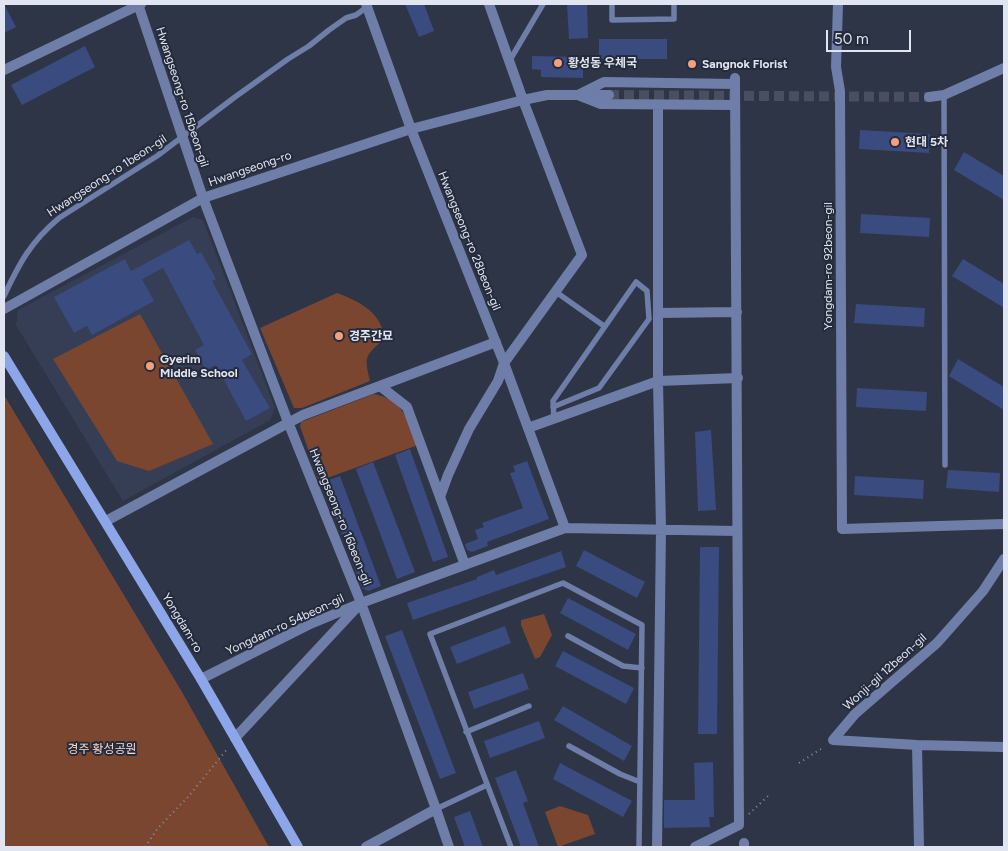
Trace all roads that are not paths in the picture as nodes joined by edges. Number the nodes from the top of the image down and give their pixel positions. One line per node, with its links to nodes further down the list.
1 (139, 4): 10 (street); 19 (street, Hwangseong-ro 15beon-gil)
2 (489, 4): 8 (street)
3 (543, 4): 8 (lane)
4 (612, 4): 5 (lane)
5 (674, 4)
6 (838, 4): 40 (street, Yongdam-ro 92beon-gil)
7 (367, 6): 18 (street, Hwangseong-ro 28beon-gil); 19 (lane, Hwangseong-ro 1beon-gil)
8 (510, 60): 15 (street)
9 (1004, 68): 11 (street)
10 (4, 70)
11 (944, 94): 14 (street); 37 (lane)
12 (578, 95): 13 (street, Hwangseong-ro); 15 (street, Hwangseong-ro); 16 (street); 17 (street)
13 (610, 95)
14 (929, 97)
15 (523, 100): 18 (street, Hwangseong-ro); 21 (street)
16 (658, 105): 17 (street); 25 (street)
17 (735, 105): 24 (street)
18 (411, 129): 20 (street, Hwangseong-ro); 27 (street, Hwangseong-ro 28beon-gil)
19 (182, 137): 20 (street, Hwangseong-ro 15beon-gil); 22 (lane, Hwangseong-ro 1beon-gil)
20 (203, 198): 23 (street, Hwangseong-ro); 35 (street, Hwangseong-ro 16beon-gil)
21 (556, 292): 26 (lane); 29 (street)
22 (4, 296)
23 (4, 309)
24 (737, 312): 25 (street); 30 (street)
25 (658, 313): 31 (street)
26 (604, 326): 33 (lane); 33 (lane)
27 (496, 342): 29 (street, Hwangseong-ro 28beon-gil); 32 (street)
28 (4, 356): 39 (main road, Yongdam-ro)
29 (504, 363): 36 (street, Hwangseong-ro 28beon-gil); 38 (street)
30 (738, 378): 31 (street); 43 (street)
31 (658, 381): 34 (street); 42 (street)
32 (380, 386): 35 (street); 38 (street)
33 (553, 407): 34 (lane)
34 (554, 419): 36 (street)
35 (288, 422): 39 (street); 46 (street, Hwangseong-ro 16beon-gil)
36 (528, 428): 41 (street, Hwangseong-ro 28beon-gil)
37 (945, 465)
38 (440, 497): 45 (street)
39 (106, 521): 49 (main road, Yongdam-ro)
40 (1004, 524)
41 (565, 528): 42 (street, Yongdam-ro 54beon-gil); 45 (street, Yongdam-ro 54beon-gil)
42 (661, 530): 43 (street, Yongdam-ro 54beon-gil); 64 (street)
43 (737, 531): 65 (street)
44 (1004, 559): 53 (street, Wonji-gil 12beon-gil)
45 (465, 565): 46 (street, Yongdam-ro 54beon-gil)
46 (361, 603): 49 (street, Yongdam-ro 54beon-gil); 52 (street); 58 (street, Hwangseong-ro 16beon-gil)
47 (568, 636): 48 (lane)
48 (642, 668): 51 (lane); 56 (lane)
49 (202, 679): 52 (main road, Yongdam-ro)
50 (529, 706): 51 (lane)
51 (466, 732): 57 (lane)
52 (236, 738): 59 (main road, Yongdam-ro)
53 (917, 745): 55 (street); 66 (street)
54 (569, 746): 56 (lane)
55 (1004, 747)
56 (640, 782): 63 (lane)
57 (487, 785): 58 (lane); 62 (lane)
58 (436, 809): 60 (street); 61 (street, Hwangseong-ro 16beon-gil)
59 (298, 847)
60 (368, 847)
61 (449, 847)
62 (511, 847)
63 (638, 847)
64 (656, 847)
65 (696, 847)
66 (919, 847)

